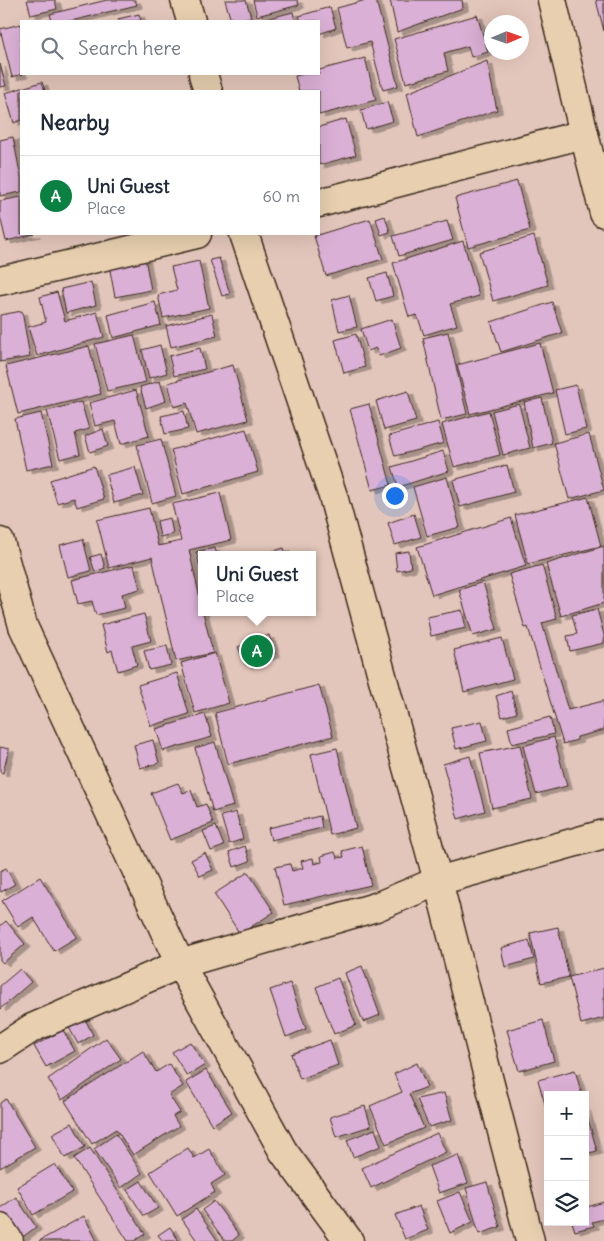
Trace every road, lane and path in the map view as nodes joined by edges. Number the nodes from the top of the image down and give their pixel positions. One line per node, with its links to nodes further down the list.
1 (185, 0): 3 (street)
2 (552, 0): 6 (street)
3 (190, 20)
4 (203, 75): 5 (street)
5 (208, 90)
6 (584, 134): 7 (street); 8 (street)
7 (320, 203)
8 (604, 212)
9 (194, 235): 11 (street)
10 (244, 235): 14 (street)
11 (0, 282)
12 (0, 542): 15 (street)
13 (604, 834): 14 (street)
14 (438, 881): 15 (street); 20 (street)
15 (180, 964): 16 (street); 19 (street)
16 (0, 1049)
17 (0, 1228): 18 (street)
18 (10, 1241)
19 (349, 1241)
20 (530, 1241)

